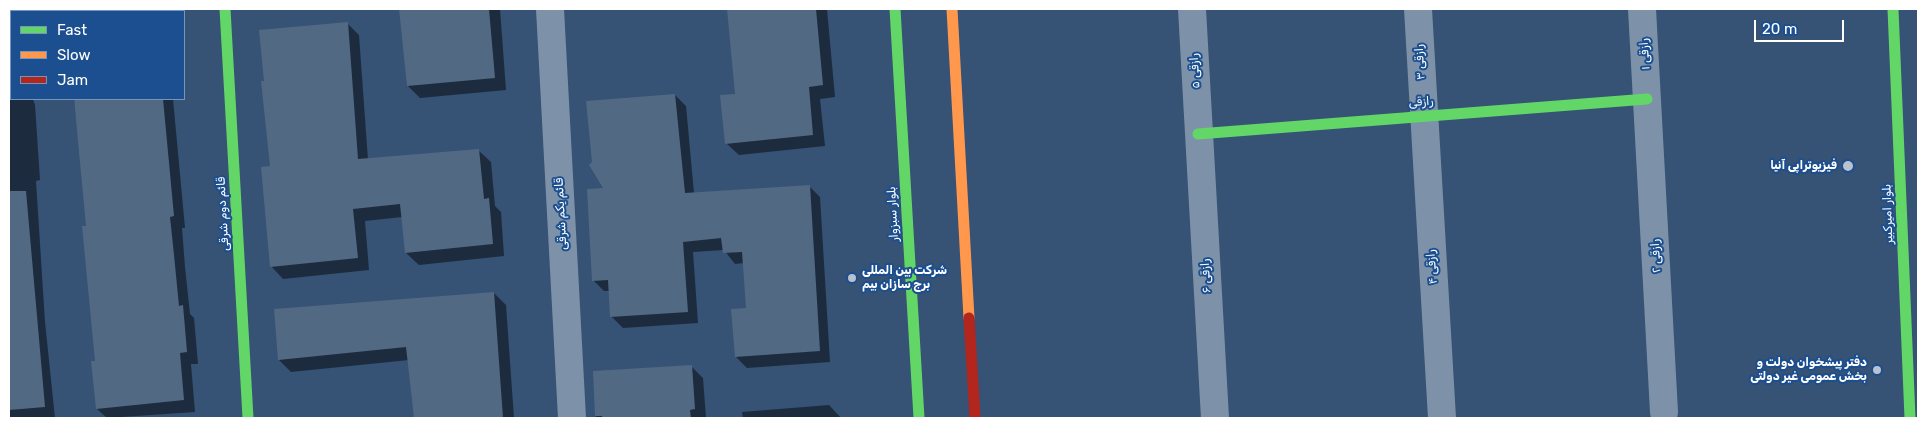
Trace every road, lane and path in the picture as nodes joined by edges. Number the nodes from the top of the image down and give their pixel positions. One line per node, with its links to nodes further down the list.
1 (225, 9): 13 (street, قائم دوم شرقی)
2 (550, 9): 14 (street, قائم یکم شرقی)
3 (895, 9): 15 (street, بلوار سبزوار)
4 (952, 9): 16 (street)
5 (1192, 9): 11 (street, رازقی ۵)
6 (1418, 9): 10 (street, رازقی ۳)
7 (1642, 9): 9 (street, رازقی ۱)
8 (1893, 9): 19 (street, بلوار امیرکبیر)
9 (1647, 99): 10 (street, رازقی); 12 (street, رازقی ۲)
10 (1423, 115): 11 (street, رازقی); 18 (street, رازقی ۴)
11 (1198, 134): 17 (street, رازقی ۶)
12 (1664, 412)
13 (248, 418)
14 (572, 418)
15 (919, 418)
16 (975, 418)
17 (1215, 418)
18 (1442, 418)
19 (1910, 418)

